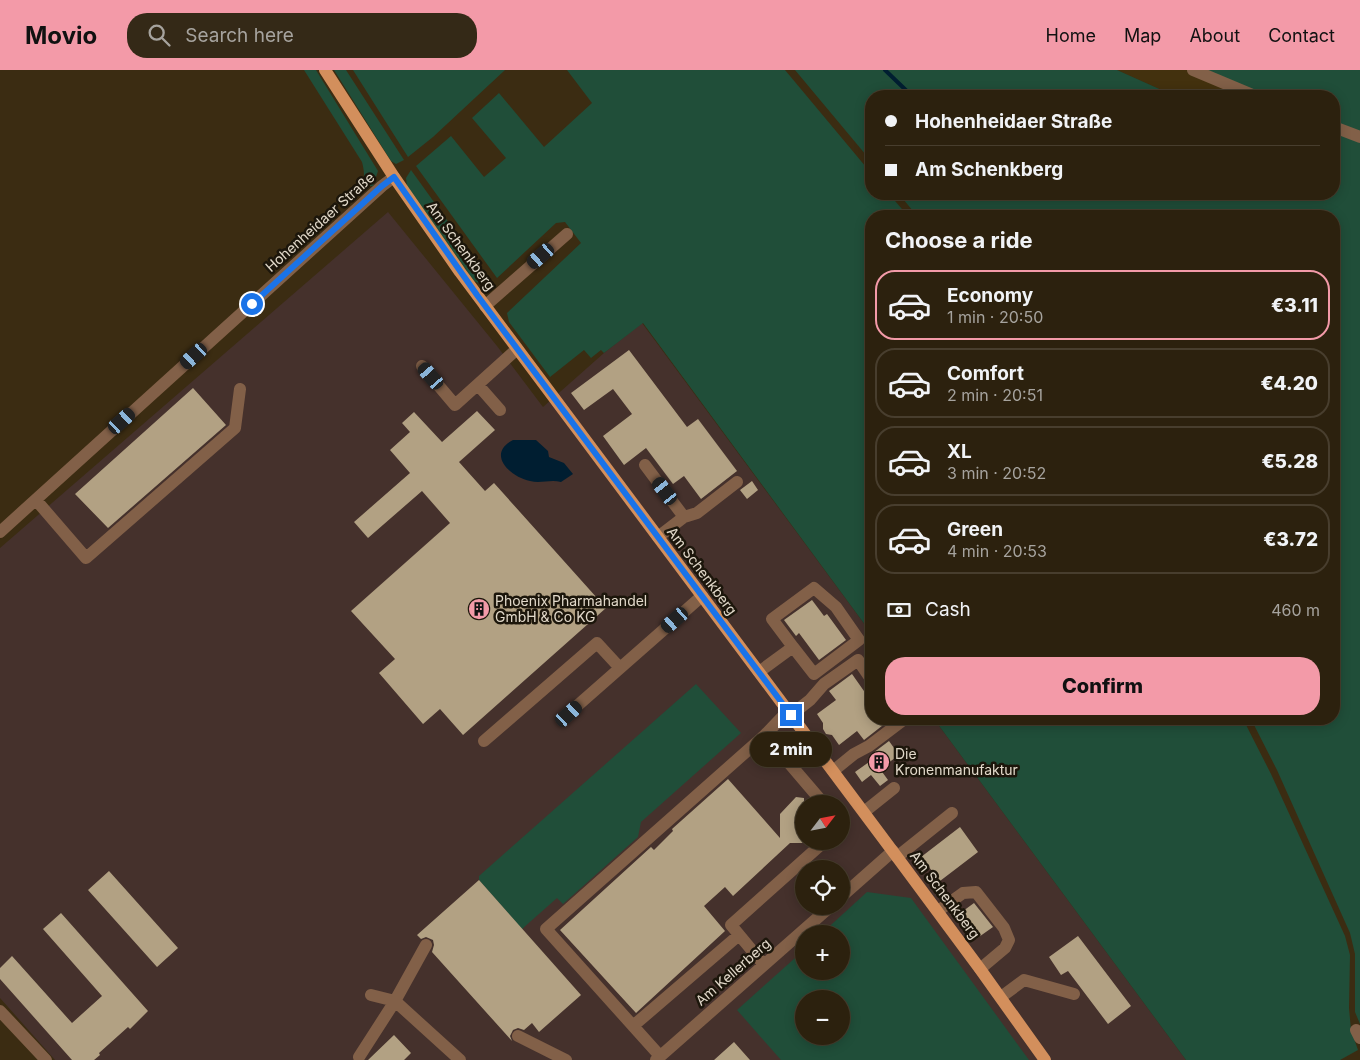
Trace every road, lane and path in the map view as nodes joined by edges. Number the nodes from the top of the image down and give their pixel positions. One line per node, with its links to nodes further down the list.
1 (325, 70): 6 (main road, Am Schenkberg)
2 (1193, 70): 3 (street)
3 (1241, 90)
4 (1340, 129): 5 (street)
5 (1360, 137)
6 (394, 177): 8 (main road, Am Schenkberg); 16 (street, Hohenheidaer Straße)
7 (567, 234): 8 (street)
8 (485, 306): 9 (main road, Am Schenkberg)
9 (518, 349): 11 (street); 19 (main road, Am Schenkberg)
10 (422, 366): 11 (street)
11 (478, 385): 13 (street)
12 (240, 390): 16 (street)
13 (500, 410)
14 (645, 464): 17 (street)
15 (737, 482): 17 (street)
16 (36, 500): 18 (street, Hohenheidaer Straße)
17 (684, 517): 19 (street)
18 (0, 532)
19 (658, 537): 20 (main road, Am Schenkberg)
20 (702, 596): 22 (street); 24 (main road, Am Schenkberg)
21 (793, 647): 21 (street); 24 (street)
22 (620, 668): 26 (street); 29 (street)
23 (865, 670): 25 (street)
24 (759, 672): 25 (main road, Am Schenkberg)
25 (790, 713): 28 (street); 30 (main road, Am Schenkberg)
26 (569, 714)
27 (897, 725): 30 (street)
28 (765, 735): 32 (street); 49 (street)
29 (484, 741)
30 (833, 771): 33 (main road, Am Schenkberg)
31 (894, 788): 33 (street)
32 (816, 795)
33 (864, 812): 36 (main road, Am Schenkberg)
34 (952, 813): 36 (street)
35 (816, 850): 40 (street)
36 (895, 854): 37 (street); 38 (main road, Am Schenkberg)
37 (850, 890)
38 (938, 911): 43 (main road, Am Schenkberg); 43 (street)
39 (820, 915): 42 (street, Am Kellerberg)
40 (739, 935): 42 (street); 49 (street)
41 (426, 946): 47 (street)
42 (764, 965): 52 (street, Am Kellerberg)
43 (980, 969): 46 (main road, Am Schenkberg)
44 (1074, 994): 46 (street)
45 (371, 996): 47 (street)
46 (1001, 997): 56 (main road, Am Schenkberg)
47 (395, 1002): 51 (street); 54 (street)
48 (0, 1011): 53 (street)
49 (633, 1026): 52 (street)
50 (518, 1036): 55 (street)
51 (359, 1057)
52 (658, 1058)
53 (46, 1060)
54 (460, 1060)
55 (566, 1060)
56 (1045, 1060)

